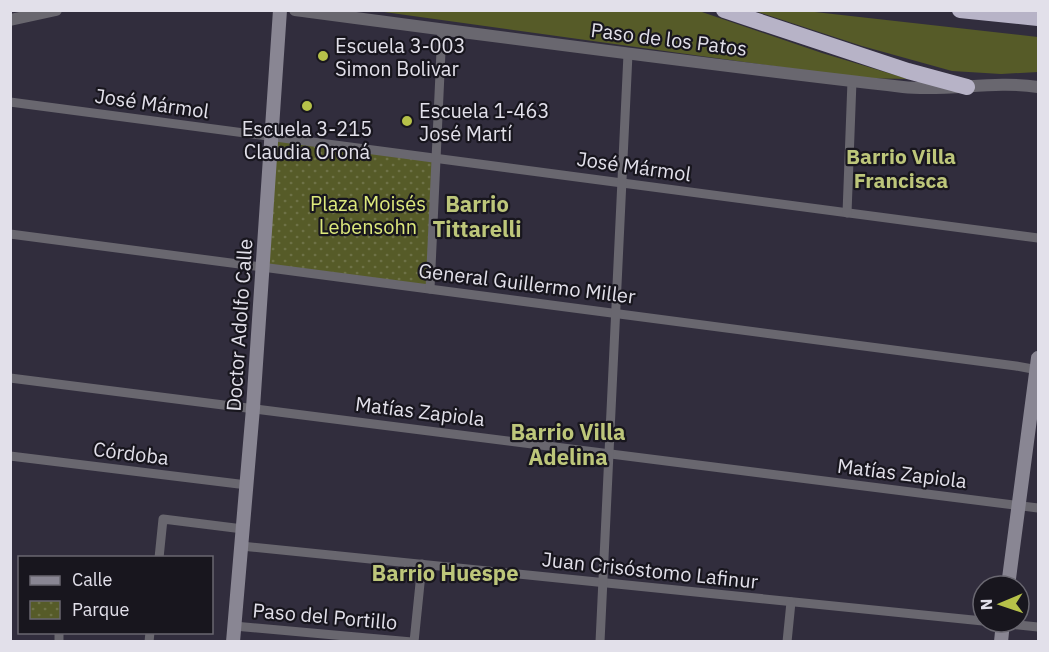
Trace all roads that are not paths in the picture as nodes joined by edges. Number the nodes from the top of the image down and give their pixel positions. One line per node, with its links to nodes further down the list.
1 (56, 10): 7 (street)
2 (280, 10): 14 (main road, Doctor Adolfo Calle)
3 (295, 10): 8 (street, Paso de los Patos)
4 (724, 10): 11 (highway)
5 (960, 10): 6 (highway)
6 (1038, 18)
7 (10, 20)
8 (442, 30): 9 (street, Paso de los Patos); 15 (street)
9 (628, 54): 10 (street, Paso de los Patos); 16 (street)
10 (852, 81): 11 (street, Paso de los Patos); 17 (street)
11 (967, 87): 12 (street, Paso de los Patos)
12 (1038, 87)
13 (10, 102): 14 (street, José Mármol)
14 (271, 137): 15 (street, José Mármol); 20 (main road, Doctor Adolfo Calle)
15 (436, 158): 16 (street, José Mármol); 21 (street)
16 (622, 183): 17 (street, José Mármol); 22 (street)
17 (847, 213): 19 (street, José Mármol)
18 (10, 234): 20 (street, General Guillermo Miller)
19 (1038, 238)
20 (263, 266): 21 (street, General Guillermo Miller); 25 (main road, Doctor Adolfo Calle)
21 (430, 289): 22 (street, General Guillermo Miller)
22 (616, 312): 23 (street, General Guillermo Miller); 26 (street)
23 (1038, 366): 29 (main road)
24 (10, 378): 25 (street, Matías Zapiola)
25 (253, 408): 26 (street, Matías Zapiola); 28 (main road, Doctor Adolfo Calle)
26 (609, 453): 29 (street, Matías Zapiola); 36 (street)
27 (10, 456): 28 (street, Córdoba)
28 (247, 485): 31 (main road, Doctor Adolfo Calle)
29 (1017, 505): 30 (street, Matías Zapiola); 35 (main road)
30 (1038, 508)
31 (243, 529): 32 (main road, Doctor Adolfo Calle); 33 (street)
32 (241, 546): 34 (street, Juan Crisóstomo Lafinur); 39 (main road, Doctor Adolfo Calle)
33 (159, 556)
34 (422, 564): 36 (street, Juan Crisóstomo Lafinur); 41 (street)
35 (1009, 574)
36 (603, 584): 37 (street, Juan Crisóstomo Lafinur); 42 (street)
37 (791, 602): 38 (street, Juan Crisóstomo Lafinur); 43 (street)
38 (971, 620)
39 (234, 626): 40 (main road, Doctor Adolfo Calle); 41 (street, Paso del Portillo)
40 (233, 642)
41 (413, 642)
42 (600, 642)
43 (787, 642)

